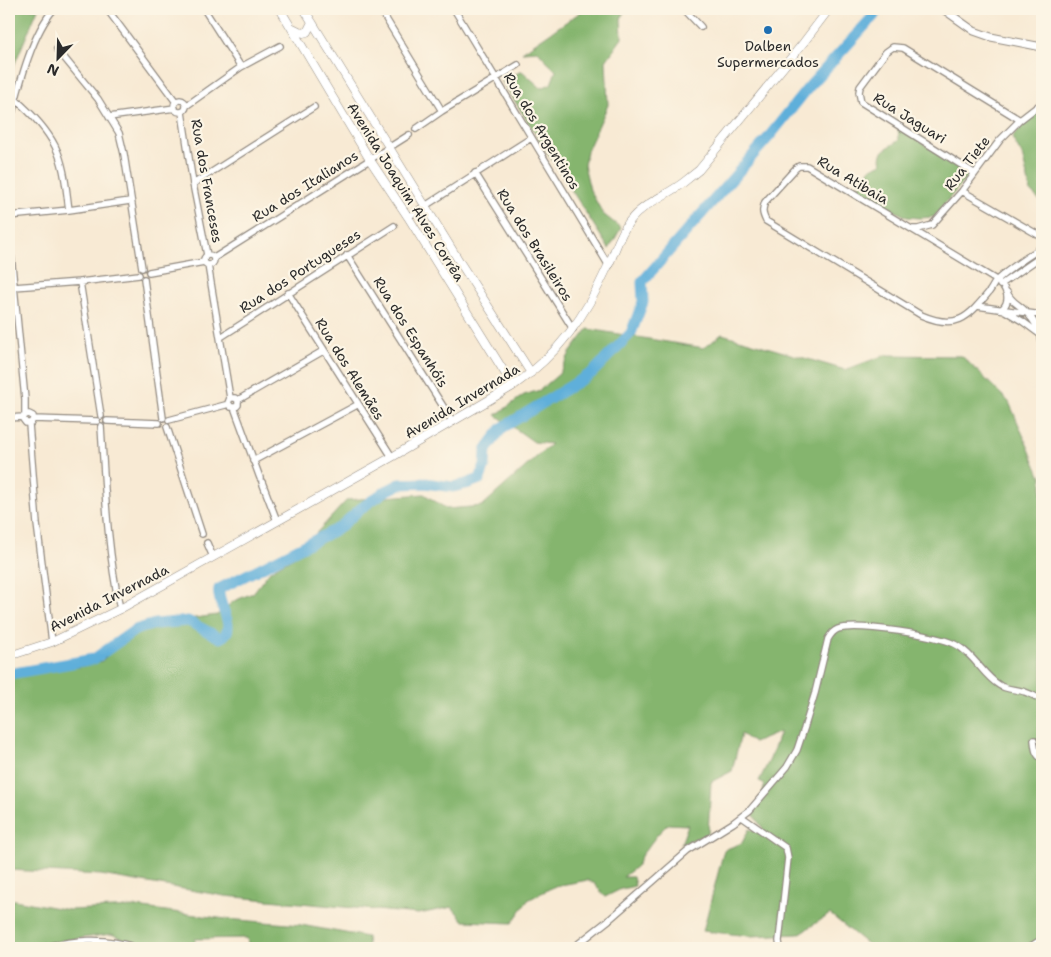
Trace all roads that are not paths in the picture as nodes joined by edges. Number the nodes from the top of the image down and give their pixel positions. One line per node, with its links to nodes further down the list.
1 (54, 9): 20 (street)
2 (107, 9): 22 (street)
3 (204, 9): 18 (street)
4 (280, 9): 13 (main road, Avenida Joaquim Alves Corrêa)
5 (304, 9): 11 (main road, Avenida Joaquim Alves Corrêa)
6 (380, 9): 25 (street)
7 (454, 9): 19 (street, Rua dos Argentinos)
8 (684, 9): 12 (street)
9 (829, 9): 54 (main road, Avenida Invernada)
10 (943, 9): 15 (street)
11 (312, 22): 13 (main road); 33 (main road, Avenida Joaquim Alves Corrêa)
12 (700, 27)
13 (293, 28): 34 (main road, Avenida Joaquim Alves Corrêa)
14 (280, 46): 18 (street)
15 (1042, 47)
16 (57, 49): 27 (street)
17 (518, 65): 19 (street)
18 (241, 67): 23 (street)
19 (497, 78): 25 (street); 32 (street, Rua dos Argentinos)
20 (15, 99): 29 (street); 41 (street)
21 (1042, 103): 28 (street, Rua Tiete)
22 (176, 105): 23 (street); 26 (street); 27 (street)
23 (186, 106): 26 (street)
24 (314, 107): 37 (street)
25 (442, 111): 30 (street)
26 (182, 112): 37 (street, Rua dos Franceses)
27 (109, 117): 39 (street)
28 (1020, 120): 35 (street, Rua Tiete); 35 (street, Rua Jaguari)
29 (9, 125)
30 (416, 129)
31 (409, 135): 33 (street, Rua dos Italianos)
32 (531, 138): 36 (street); 54 (street, Rua dos Argentinos)
33 (389, 148): 34 (street, Rua dos Italianos); 40 (main road, Avenida Joaquim Alves Corrêa)
34 (370, 160): 43 (main road, Avenida Joaquim Alves Corrêa); 52 (street, Rua dos Italianos)
35 (974, 173): 38 (street, Rua Tiete)
36 (475, 174): 40 (street); 69 (street, Rua dos Brasileiros)
37 (193, 184): 50 (street, Rua dos Franceses)
38 (962, 191): 45 (street, Rua Tiete); 47 (street)
39 (130, 201): 41 (street); 55 (street)
40 (425, 205): 43 (street); 74 (main road, Avenida Joaquim Alves Corrêa)
41 (69, 210): 42 (street)
42 (9, 216)
43 (408, 217): 75 (main road, Avenida Joaquim Alves Corrêa)
44 (394, 226): 49 (street, Rua dos Portugueses)
45 (910, 229): 58 (street, Rua Atibaia); 64 (street, Rua Atibaia)
46 (9, 234): 60 (street)
47 (1042, 237)
48 (1042, 247): 58 (street)
49 (347, 254): 63 (street, Rua dos Portugueses); 83 (street, Rua dos Espanhóis)
50 (207, 255): 52 (street); 53 (street)
51 (1042, 256): 61 (street)
52 (214, 258): 53 (street)
53 (206, 263): 56 (street); 71 (street, Rua dos Franceses)
54 (608, 266): 69 (main road, Avenida Invernada)
55 (142, 268): 56 (street); 57 (street)
56 (149, 272): 57 (street)
57 (142, 277): 59 (street); 80 (street)
58 (996, 280): 61 (street, Rua Atibaia); 62 (street)
59 (80, 282): 60 (street); 81 (street)
60 (14, 286): 78 (street)
61 (1004, 287): 62 (street); 65 (street); 66 (street, Rua Atibaia)
62 (991, 289): 64 (street)
63 (288, 293): 71 (street, Rua dos Portugueses); 73 (street, Rua dos Alemães)
64 (977, 306): 65 (street)
65 (1002, 309): 66 (street); 70 (street)
66 (1027, 312): 67 (street); 70 (street, Rua Atibaia)
67 (1042, 314)
68 (1042, 325): 70 (street)
69 (573, 329): 74 (main road, Avenida Invernada)
70 (1041, 335): 72 (street)
71 (221, 337): 76 (street, Rua dos Franceses)
72 (1042, 342)
73 (323, 351): 76 (street); 77 (street, Rua dos Alemães)
74 (532, 373): 75 (main road, Avenida Invernada)
75 (513, 386): 83 (main road, Avenida Invernada)
76 (231, 403): 80 (street); 85 (street, Rua dos Franceses)
77 (357, 405): 84 (street, Rua dos Alemães); 85 (street)
78 (24, 416): 79 (street); 82 (street)
79 (9, 418)
80 (164, 420): 81 (street); 87 (street)
81 (100, 421): 82 (street); 90 (street)
82 (31, 422): 91 (street)
83 (453, 422): 84 (main road, Avenida Invernada)
84 (392, 458): 86 (main road, Avenida Invernada)
85 (253, 461): 86 (street, Rua dos Franceses)
86 (277, 521): 89 (main road, Avenida Invernada)
87 (202, 534)
88 (207, 543): 89 (street)
89 (213, 557): 90 (main road, Avenida Invernada)
90 (120, 609): 91 (main road, Avenida Invernada)
91 (52, 642): 92 (main road, Avenida Invernada)
92 (9, 656)
93 (1042, 700): 96 (street)
94 (1034, 740): 95 (street)
95 (1042, 760)
96 (742, 816): 102 (street); 103 (street)
97 (1042, 939): 104 (street)
98 (73, 942): 99 (street); 100 (street); 101 (street)
99 (40, 948)
100 (76, 948)
101 (137, 948)
102 (573, 948)
103 (780, 948)
104 (1028, 948)

